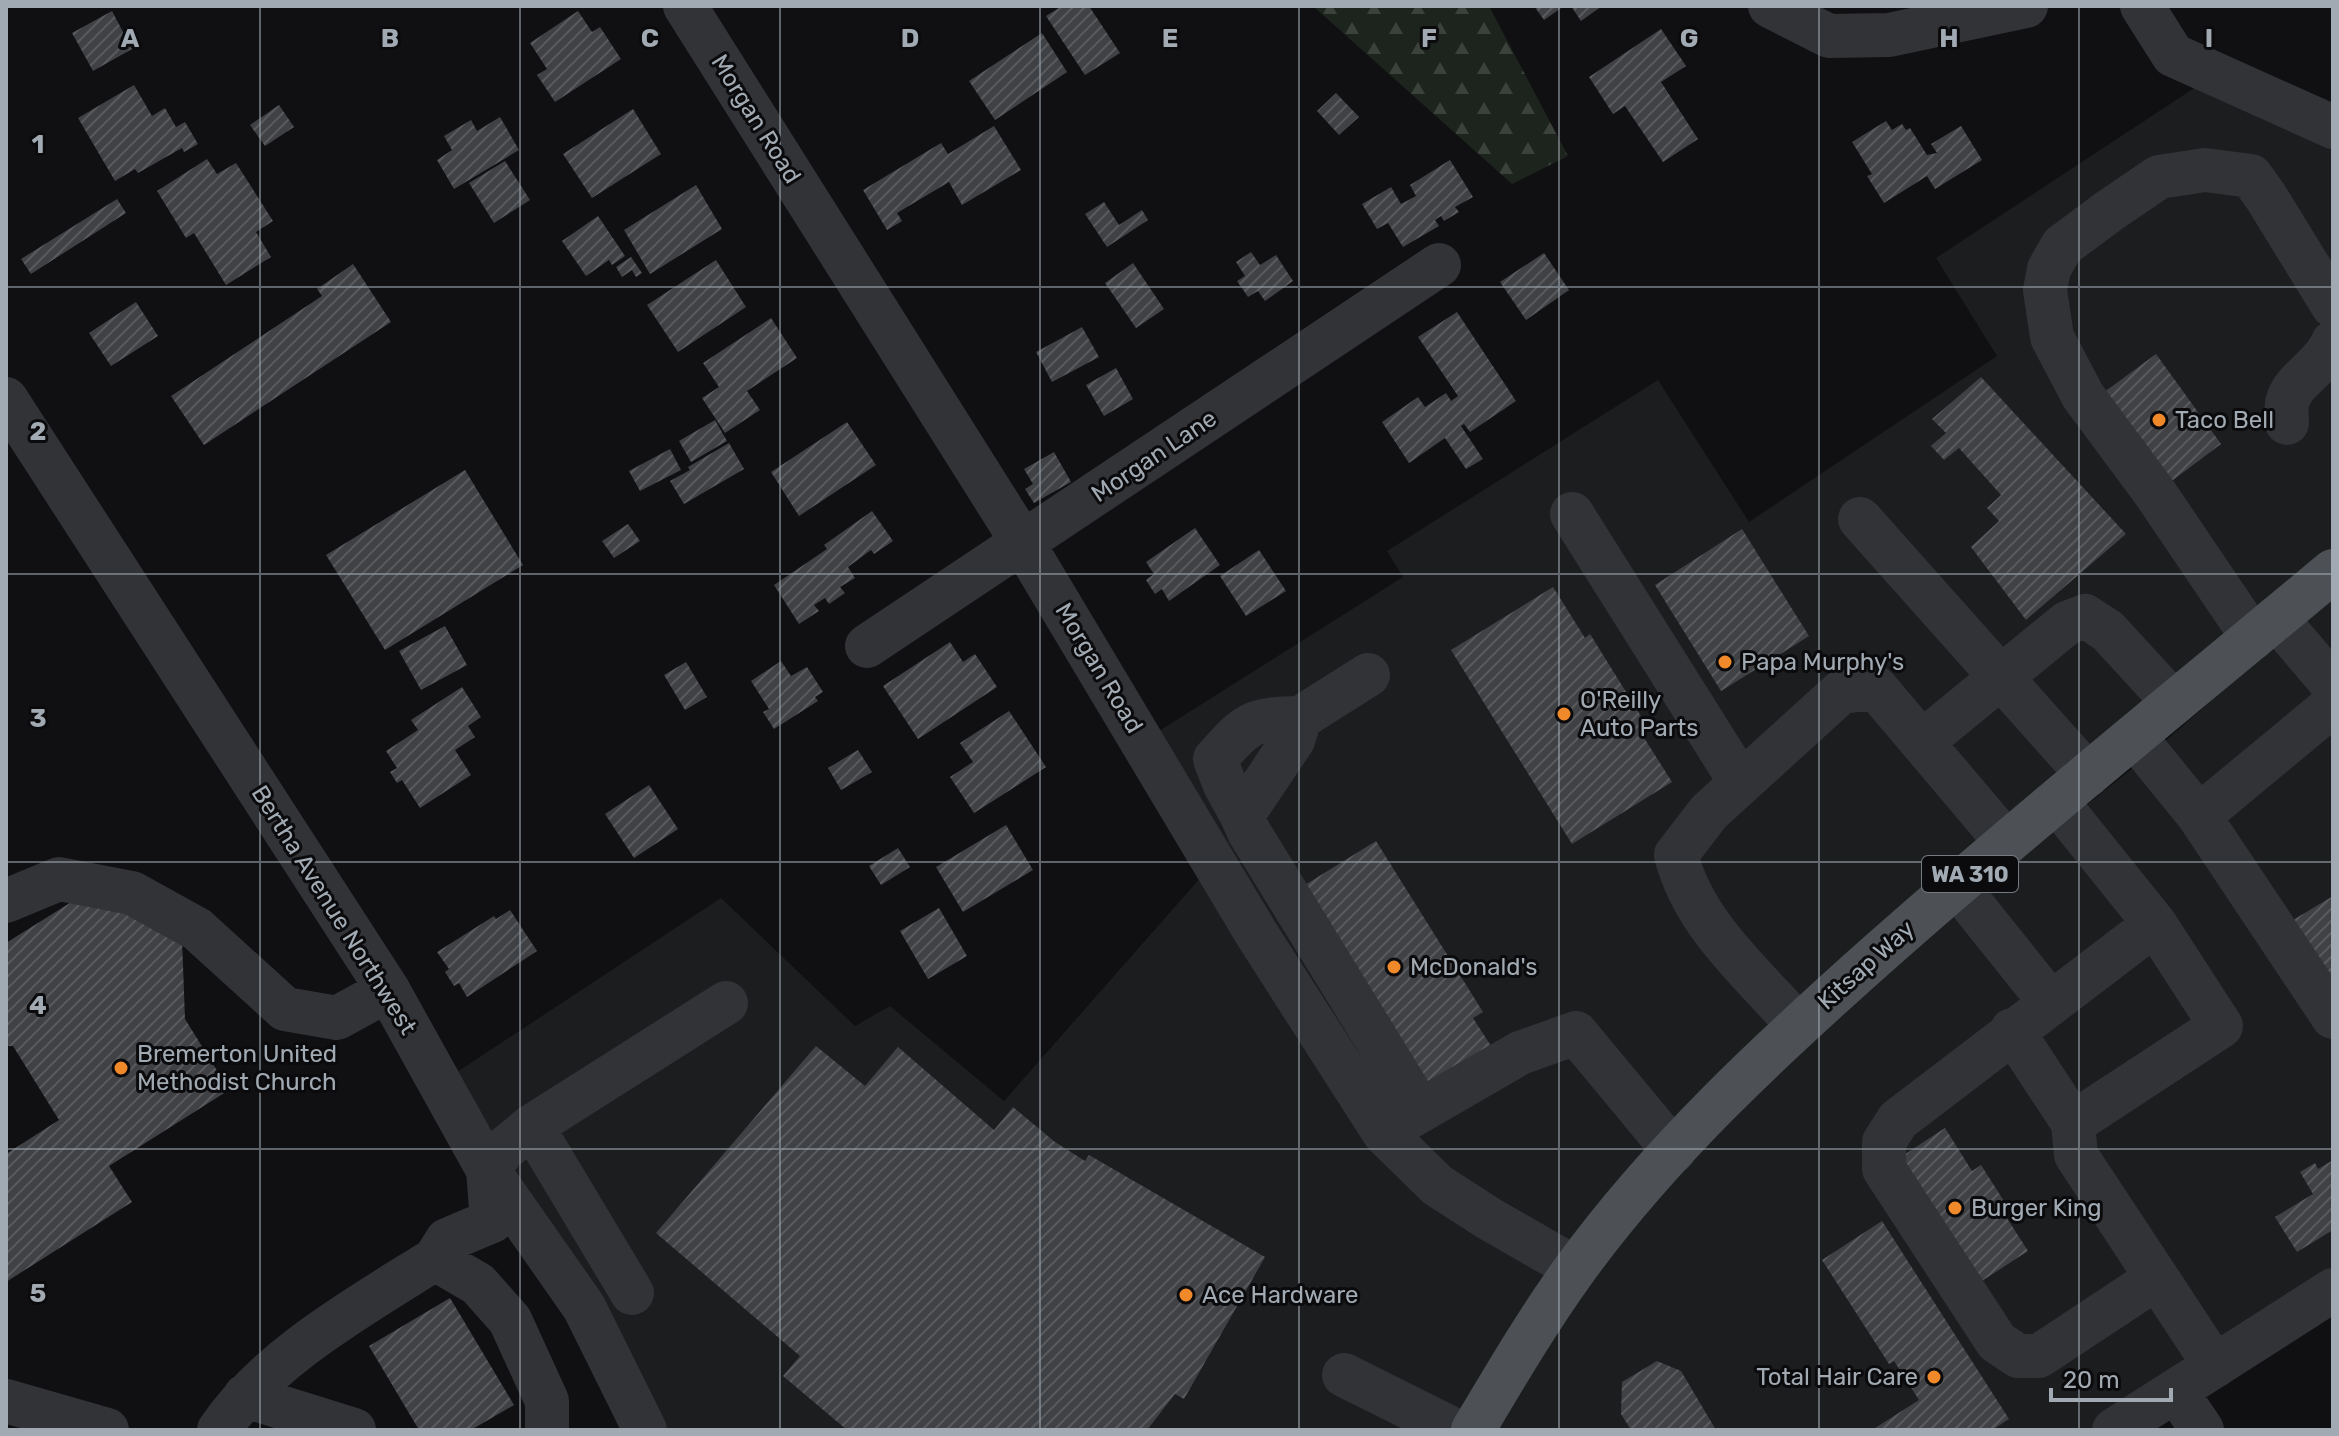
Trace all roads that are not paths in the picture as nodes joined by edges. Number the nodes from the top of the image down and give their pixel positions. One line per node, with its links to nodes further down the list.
1 (685, 6): 13 (street, Morgan Road)
2 (1770, 6): 3 (street)
3 (2026, 6)
4 (2142, 6): 5 (street)
5 (2333, 127)
6 (1439, 265): 13 (street, Morgan Lane)
7 (2333, 306): 15 (street)
8 (2333, 342): 10 (street)
9 (6, 399): 31 (street, Bertha Avenue Northwest)
10 (2287, 423)
11 (1572, 514): 24 (street)
12 (1860, 519): 18 (street)
13 (1023, 543): 16 (street, Morgan Lane); 40 (street, Morgan Road)
14 (2333, 571): 15 (main road, Kitsap Way / WA 310)
15 (2264, 628): 19 (street); 20 (main road, Kitsap Way / WA 310)
16 (867, 646)
17 (1368, 675): 37 (street)
18 (2000, 676): 20 (street); 23 (street); 25 (street)
19 (2333, 685)
20 (2174, 703): 22 (main road, Kitsap Way / WA 310)
21 (2333, 705): 26 (street)
22 (2134, 736): 25 (main road, Kitsap Way / WA 310); 26 (street)
23 (1922, 742): 24 (street); 27 (street)
24 (1741, 783): 35 (street)
25 (2073, 788): 27 (main road, Kitsap Way / WA 310); 30 (street)
26 (2199, 816): 34 (street)
27 (2007, 843): 28 (main road, Kitsap Way / WA 310)
28 (1957, 886): 32 (street); 35 (main road, Kitsap Way / WA 310)
29 (6, 901): 31 (street)
30 (2155, 924): 32 (street); 38 (street)
31 (388, 990): 42 (street, Bertha Avenue Northwest)
32 (2050, 1002): 36 (street)
33 (726, 1003): 39 (street)
34 (2330, 1006)
35 (1798, 1025): 41 (main road, Kitsap Way / WA 310)
36 (2012, 1030): 38 (street); 45 (street)
37 (1420, 1110): 40 (street); 41 (street)
38 (2073, 1123): 45 (street)
39 (532, 1126): 42 (street); 47 (street)
40 (1384, 1133): 44 (street, Morgan Road)
41 (1674, 1151): 44 (main road, Kitsap Way / WA 310)
42 (488, 1170): 43 (street); 57 (street, Bertha Avenue Northwest)
43 (435, 1259): 51 (street); 56 (street)
44 (1575, 1268): 59 (main road, Kitsap Way / WA 310)
45 (2157, 1278): 48 (street)
46 (2333, 1290): 48 (street)
47 (632, 1293)
48 (2215, 1366): 50 (street)
49 (1344, 1375): 58 (street)
50 (2176, 1391): 60 (street); 61 (street)
51 (245, 1396): 54 (street); 55 (street)
52 (6, 1401): 53 (street)
53 (107, 1430)
54 (219, 1430)
55 (354, 1430)
56 (547, 1430)
57 (645, 1430)
58 (1454, 1430)
59 (1473, 1430)
60 (2114, 1430)
61 (2202, 1430)

